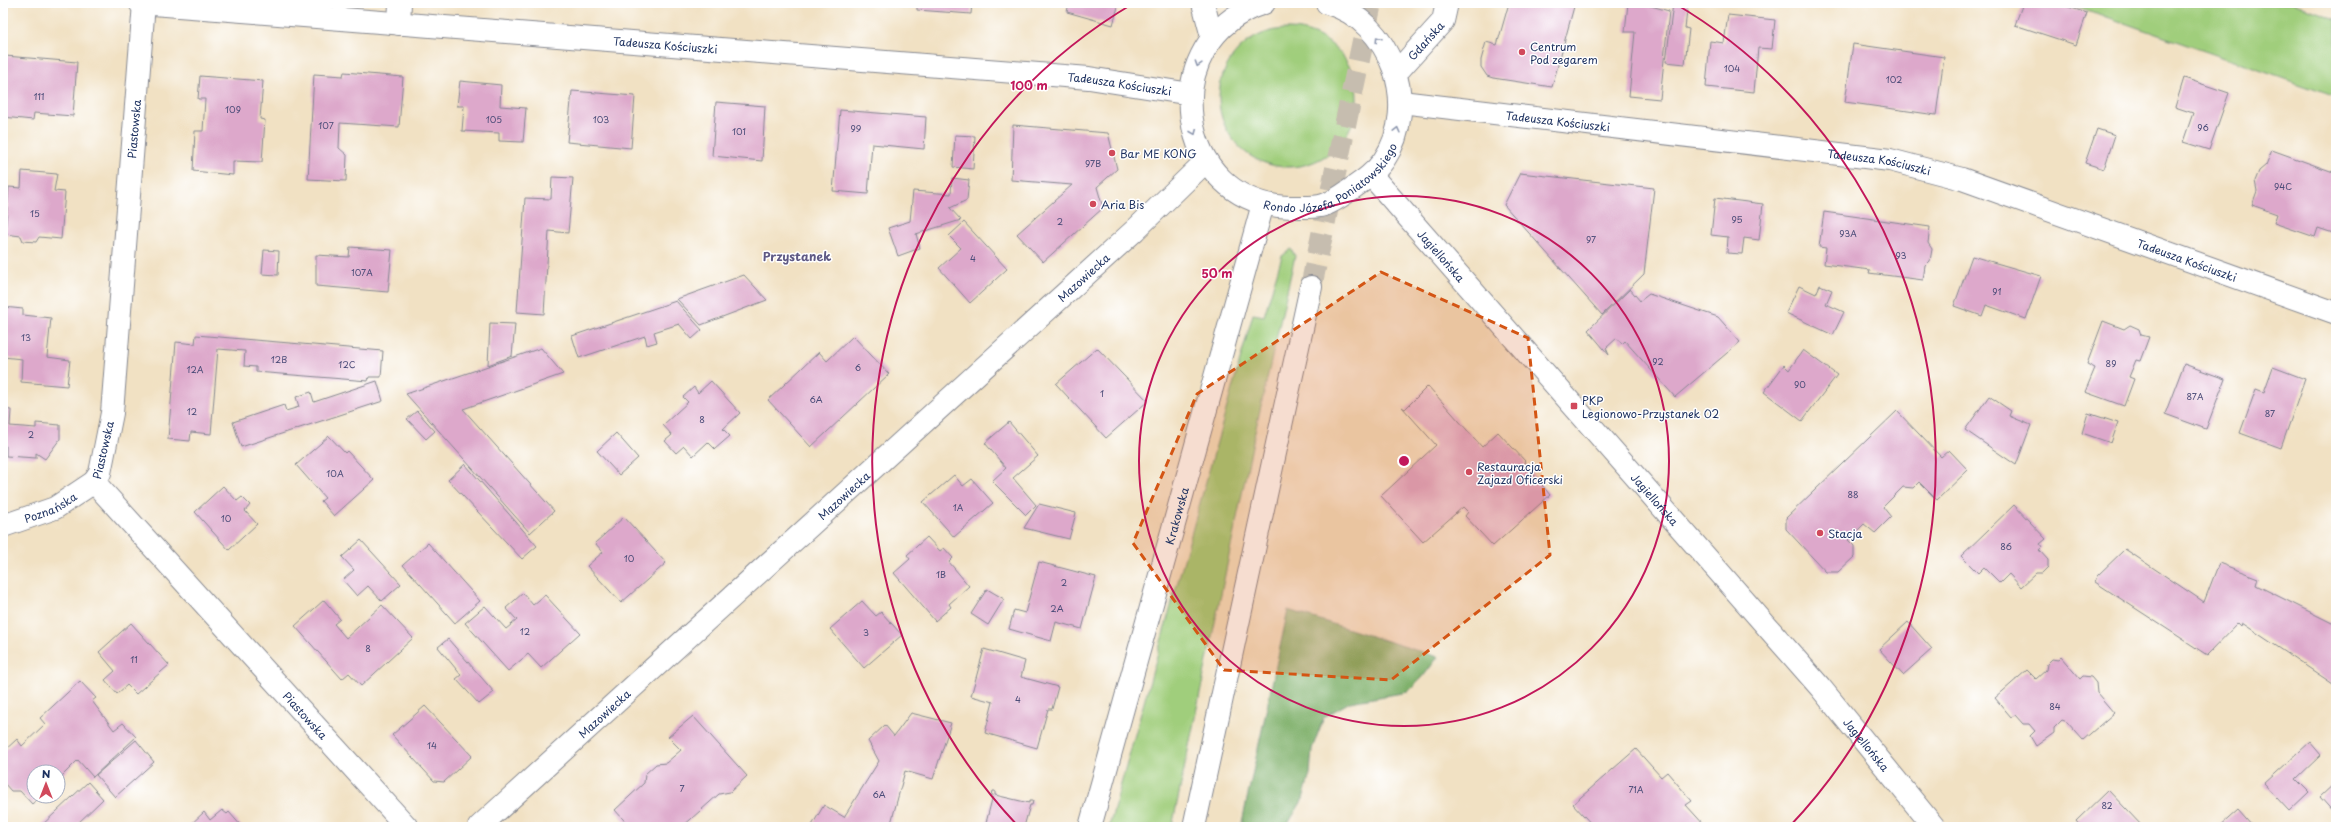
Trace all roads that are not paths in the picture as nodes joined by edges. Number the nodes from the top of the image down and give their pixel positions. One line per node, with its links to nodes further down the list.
1 (140, 3): 2 (street, Tadeusza Kościuszki)
2 (144, 3): 7 (street, Tadeusza Kościuszki); 17 (street, Piastowska)
3 (1203, 3): 8 (street)
4 (1264, 3): 8 (street, Rondo Józefa Poniatowskiego)
5 (1327, 3): 9 (street, Rondo Józefa Poniatowskiego, one-way to 5)
6 (1448, 3): 9 (street, Gdańska)
7 (400, 13): 10 (street, Tadeusza Kościuszki)
8 (1212, 37): 10 (street, Rondo Józefa Poniatowskiego, one-way to 10)
9 (1396, 73): 11 (street, Rondo Józefa Poniatowskiego)
10 (1191, 94): 12 (street, Rondo Józefa Poniatowskiego, one-way to 12)
11 (1401, 102): 13 (street, Rondo Józefa Poniatowskiego, one-way to 11); 16 (street, Tadeusza Kościuszki)
12 (1206, 161): 14 (street, Rondo Józefa Poniatowskiego); 20 (street, Mazowiecka)
13 (1371, 175): 14 (street, Rondo Józefa Poniatowskiego); 23 (street, Jagiellońska)
14 (1263, 204): 21 (street, Krakowska)
15 (1311, 287): 22 (street)
16 (2336, 313)
17 (94, 482): 18 (street, Poznańska); 19 (street, Piastowska)
18 (3, 526)
19 (406, 827)
20 (479, 827)
21 (1090, 827)
22 (1194, 827)
23 (1934, 827)

